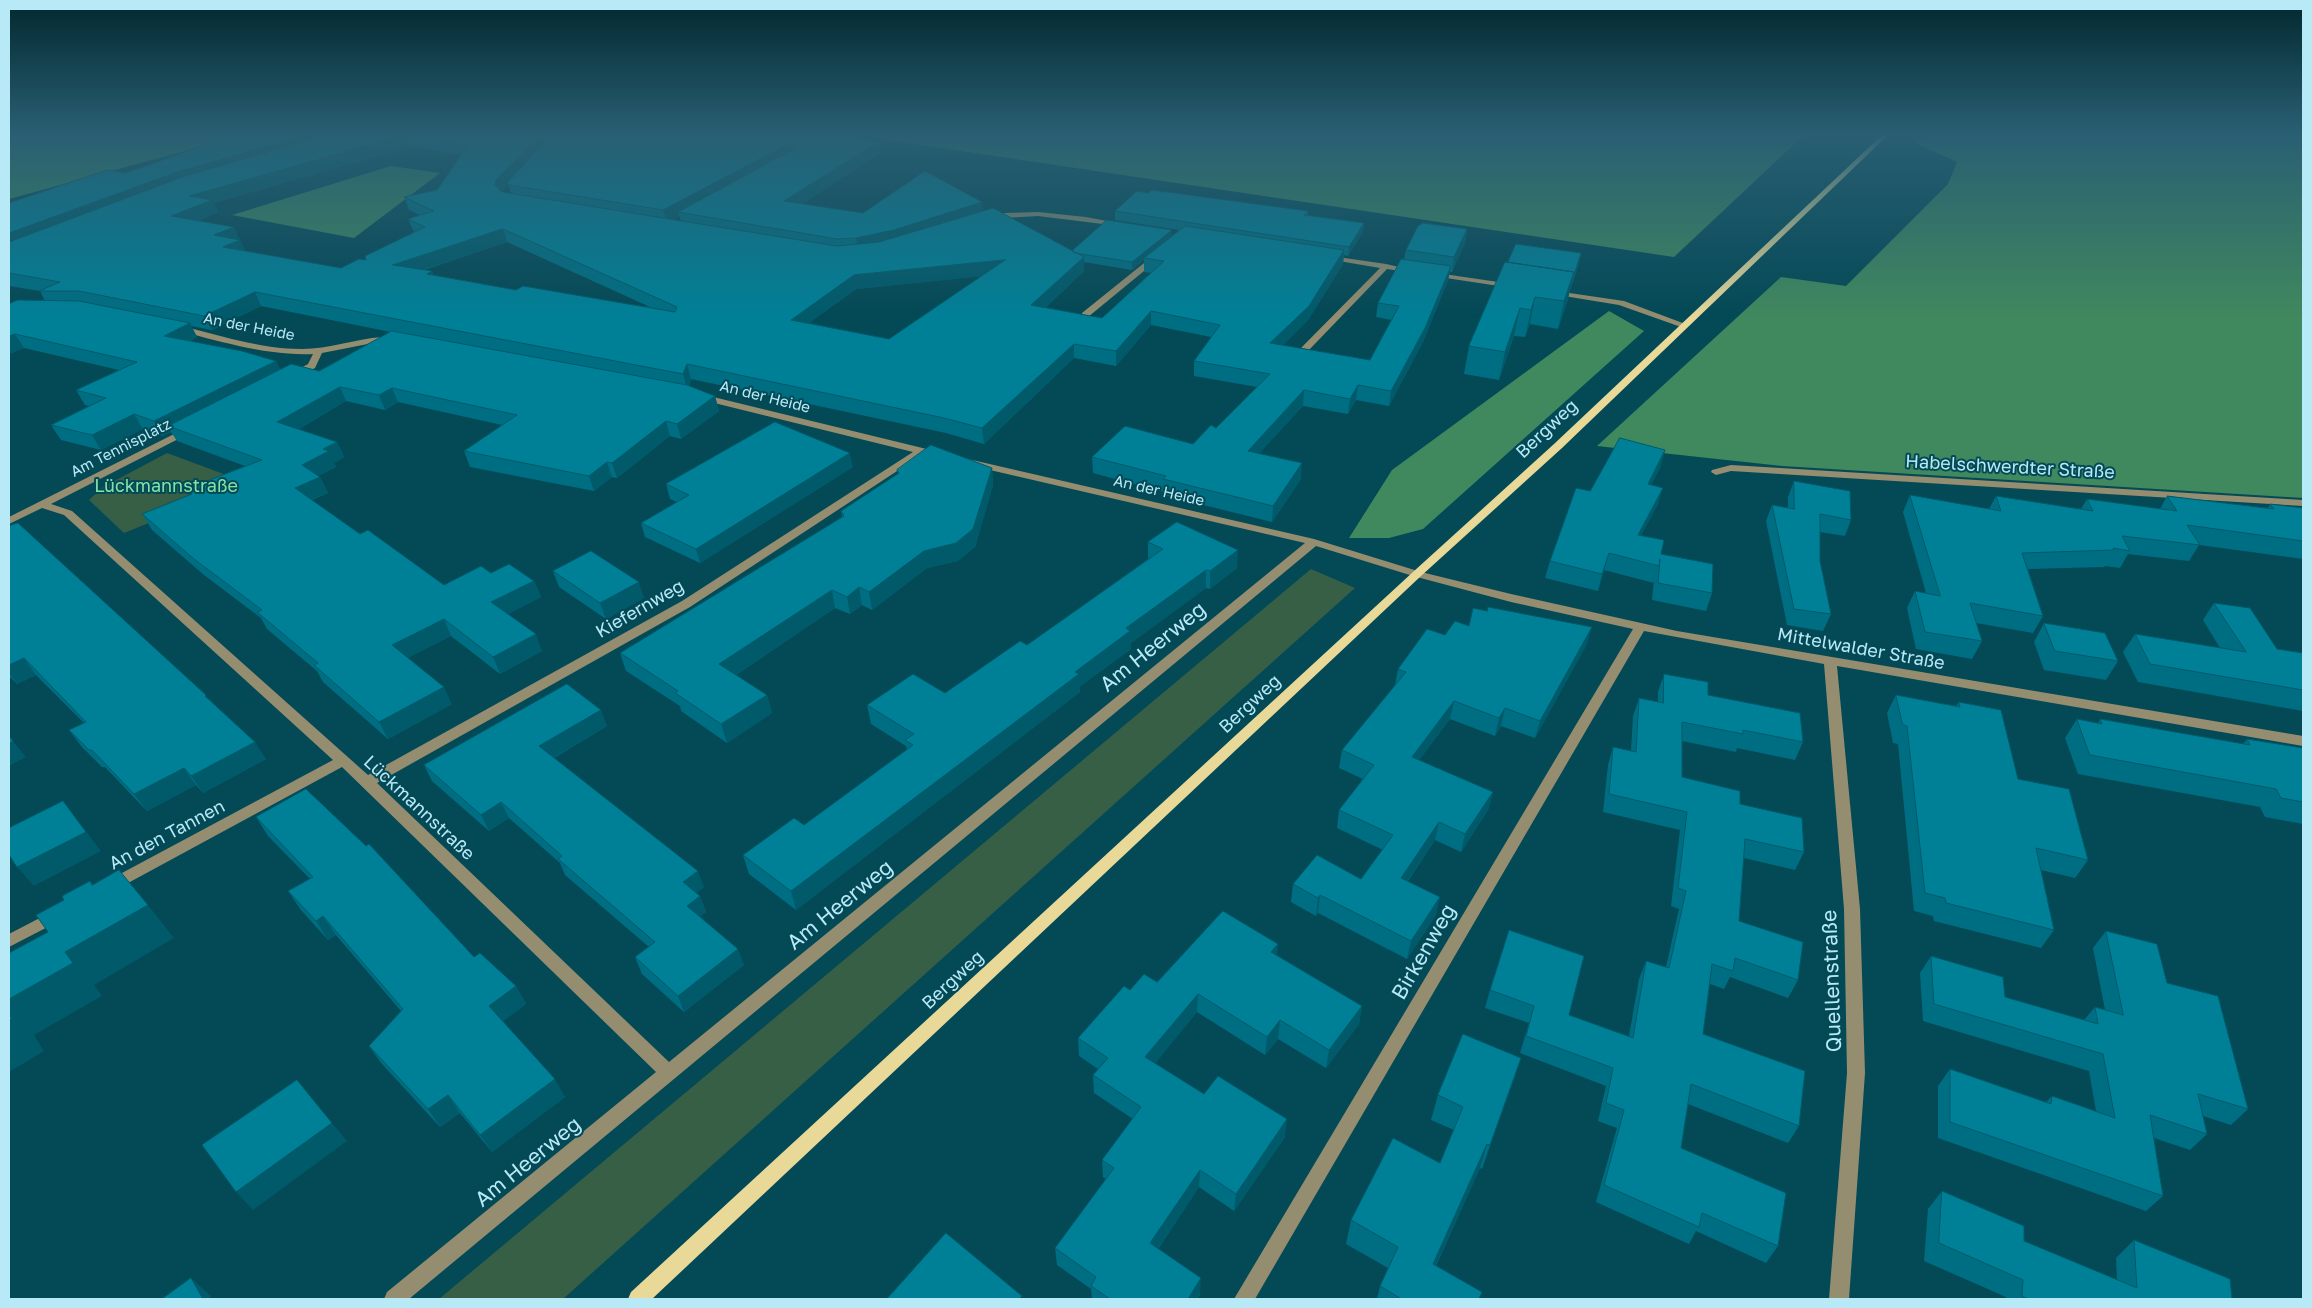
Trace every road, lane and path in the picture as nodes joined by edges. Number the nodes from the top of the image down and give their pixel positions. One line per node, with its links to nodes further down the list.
1 (1821, 196): 11 (main road, Bergweg)
2 (978, 221): 3 (street)
3 (1128, 226)
4 (1161, 253): 9 (street)
5 (1319, 256): 6 (street)
6 (1386, 266): 7 (street); 13 (street)
7 (1523, 288)
8 (1542, 291): 11 (street)
9 (1086, 315)
10 (168, 326): 14 (street, An der Heide)
11 (1684, 326): 24 (main road, Bergweg)
12 (400, 340): 14 (street, An der Heide)
13 (1305, 349)
14 (319, 351): 15 (street)
15 (286, 379)
16 (689, 394): 18 (street, An der Heide)
17 (202, 423): 21 (street, Am Tennisplatz)
18 (921, 451): 23 (street, An der Heide); 29 (street, Kiefernweg)
19 (1716, 472): 20 (street, Habelschwerdter Straße)
20 (2303, 503)
21 (43, 505): 22 (street, Am Tennisplatz); 28 (street, Lückmannstraße)
22 (9, 521)
23 (1314, 542): 24 (street, An der Heide); 33 (street, Am Heerweg)
24 (1418, 574): 25 (street, Mittelwalder Straße); 35 (main road, Bergweg)
25 (1640, 627): 26 (street, Mittelwalder Straße); 36 (street, Birkenweg)
26 (1830, 662): 27 (street, Mittelwalder Straße); 37 (street, Quellenstraße)
27 (2303, 741)
28 (342, 761): 29 (street, Lückmannstraße); 30 (street, An den Tannen)
29 (367, 782): 33 (street, Lückmannstraße)
30 (96, 894)
31 (70, 908): 32 (street)
32 (9, 941)
33 (669, 1074): 34 (street, Am Heerweg)
34 (394, 1299)
35 (638, 1299)
36 (1244, 1299)
37 (1839, 1299)

